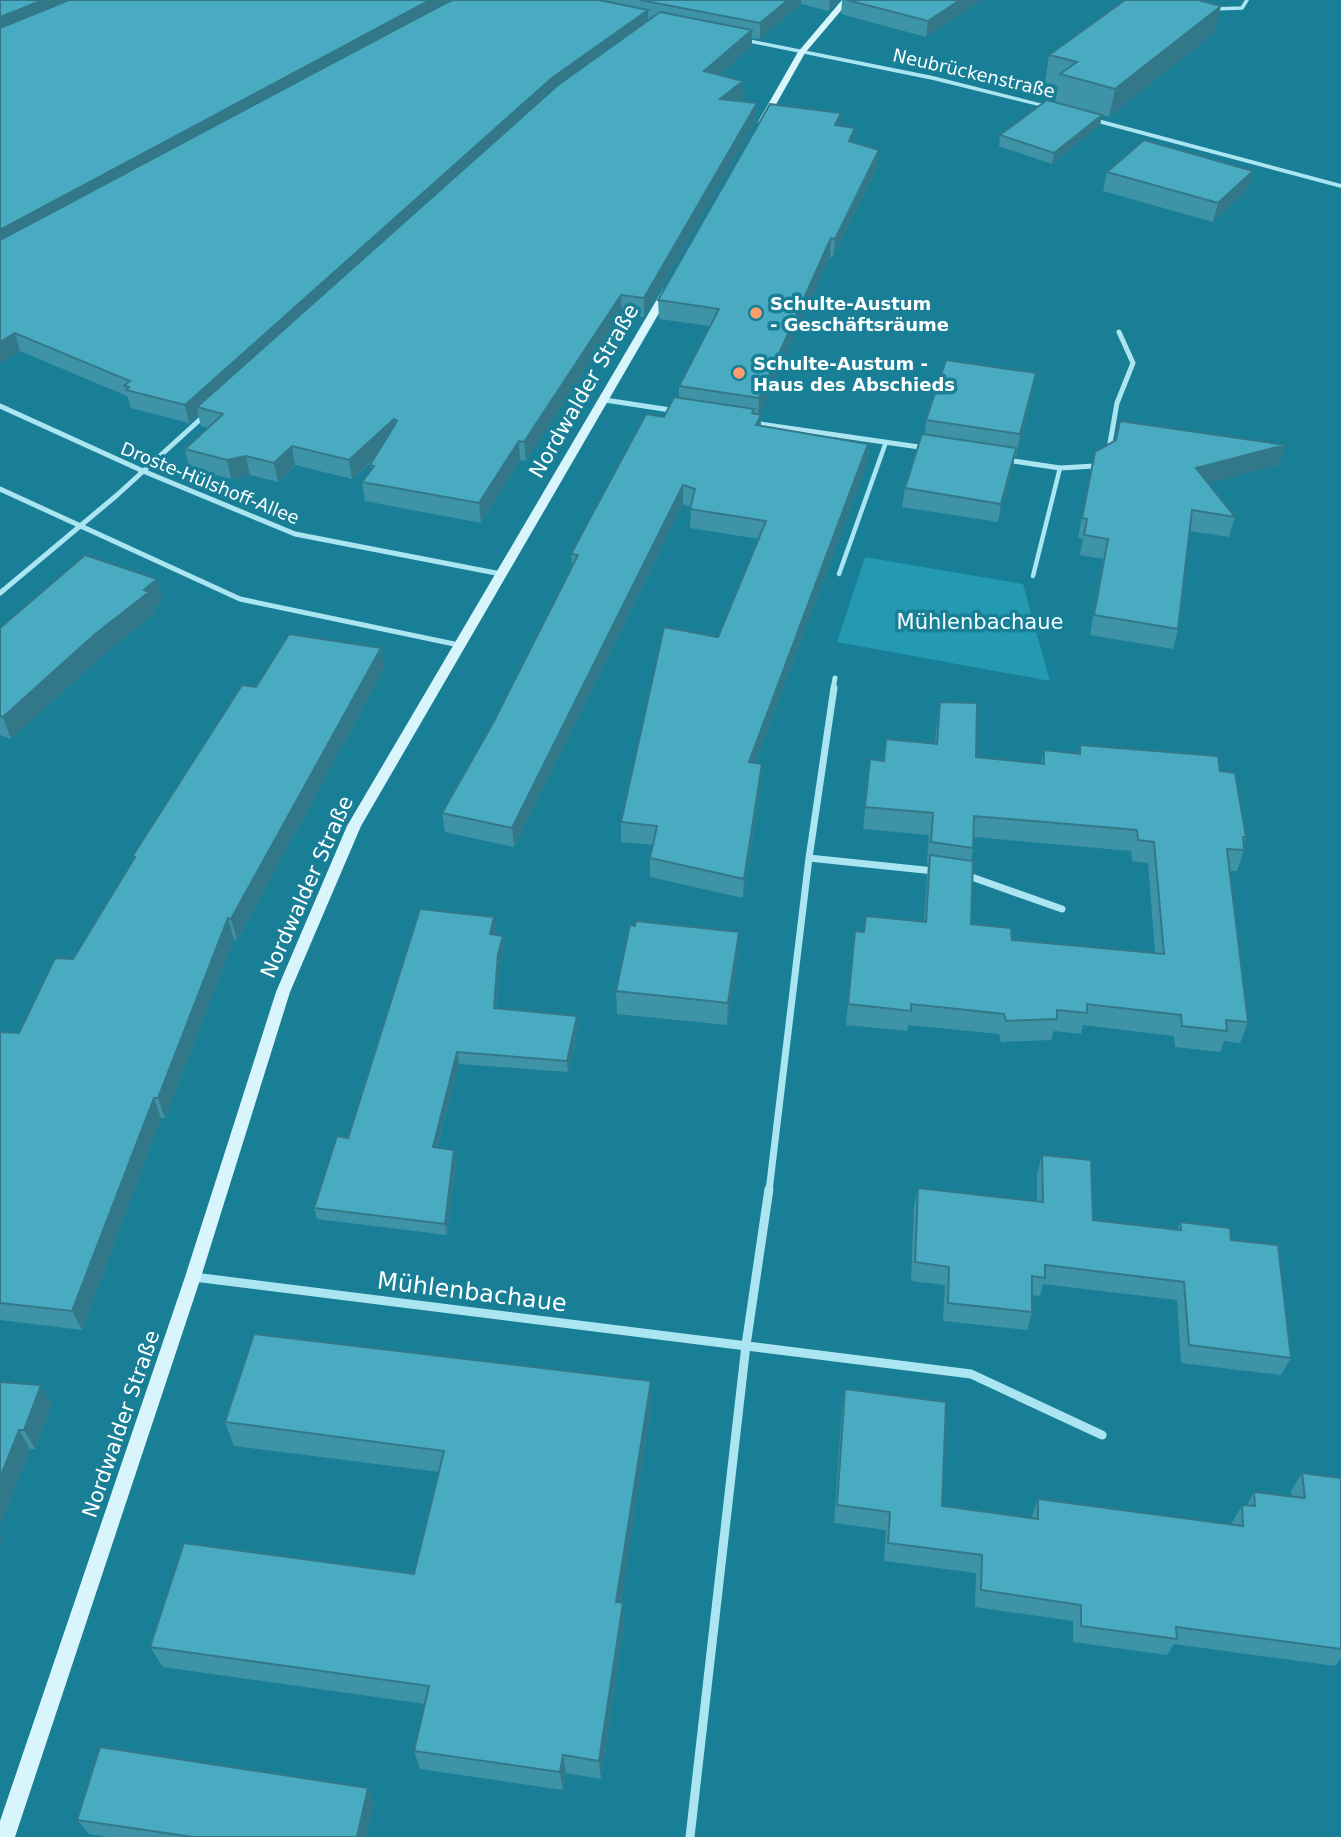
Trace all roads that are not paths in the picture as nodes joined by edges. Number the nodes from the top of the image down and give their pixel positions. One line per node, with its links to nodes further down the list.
1 (846, 0): 5 (main road)
2 (1247, 0): 3 (lane)
3 (1211, 9)
4 (724, 36): 5 (street, Neubrückenstraße)
5 (802, 52): 6 (main road); 7 (street, Neubrückenstraße)
6 (753, 138)
7 (1341, 187)
8 (672, 281): 10 (main road, Nordwalder Straße)
9 (1119, 332): 18 (street)
10 (605, 400): 13 (street); 23 (main road, Nordwalder Straße)
11 (215, 406): 19 (street)
12 (0, 407): 19 (street, Droste-Hülshoff-Allee)
13 (685, 412)
14 (752, 422): 15 (street)
15 (886, 442): 16 (street); 22 (lane)
16 (940, 450)
17 (993, 458): 18 (street)
18 (1060, 468): 24 (lane)
19 (143, 471): 21 (street); 23 (street, Droste-Hülshoff-Allee)
20 (0, 489): 21 (street)
21 (80, 526): 25 (street); 26 (street)
22 (839, 573)
23 (501, 574): 26 (main road, Nordwalder Straße)
24 (1033, 576)
25 (0, 593)
26 (459, 645): 32 (main road, Nordwalder Straße)
27 (835, 678): 28 (street)
28 (809, 858): 29 (street); 33 (street)
29 (948, 872)
30 (962, 873): 31 (street)
31 (1062, 909)
32 (193, 1277): 33 (street, Mühlenbachaue); 35 (main road, Nordwalder Straße)
33 (746, 1345): 34 (street, Mühlenbachaue); 36 (street)
34 (1102, 1435)
35 (5, 1837)
36 (690, 1837)

